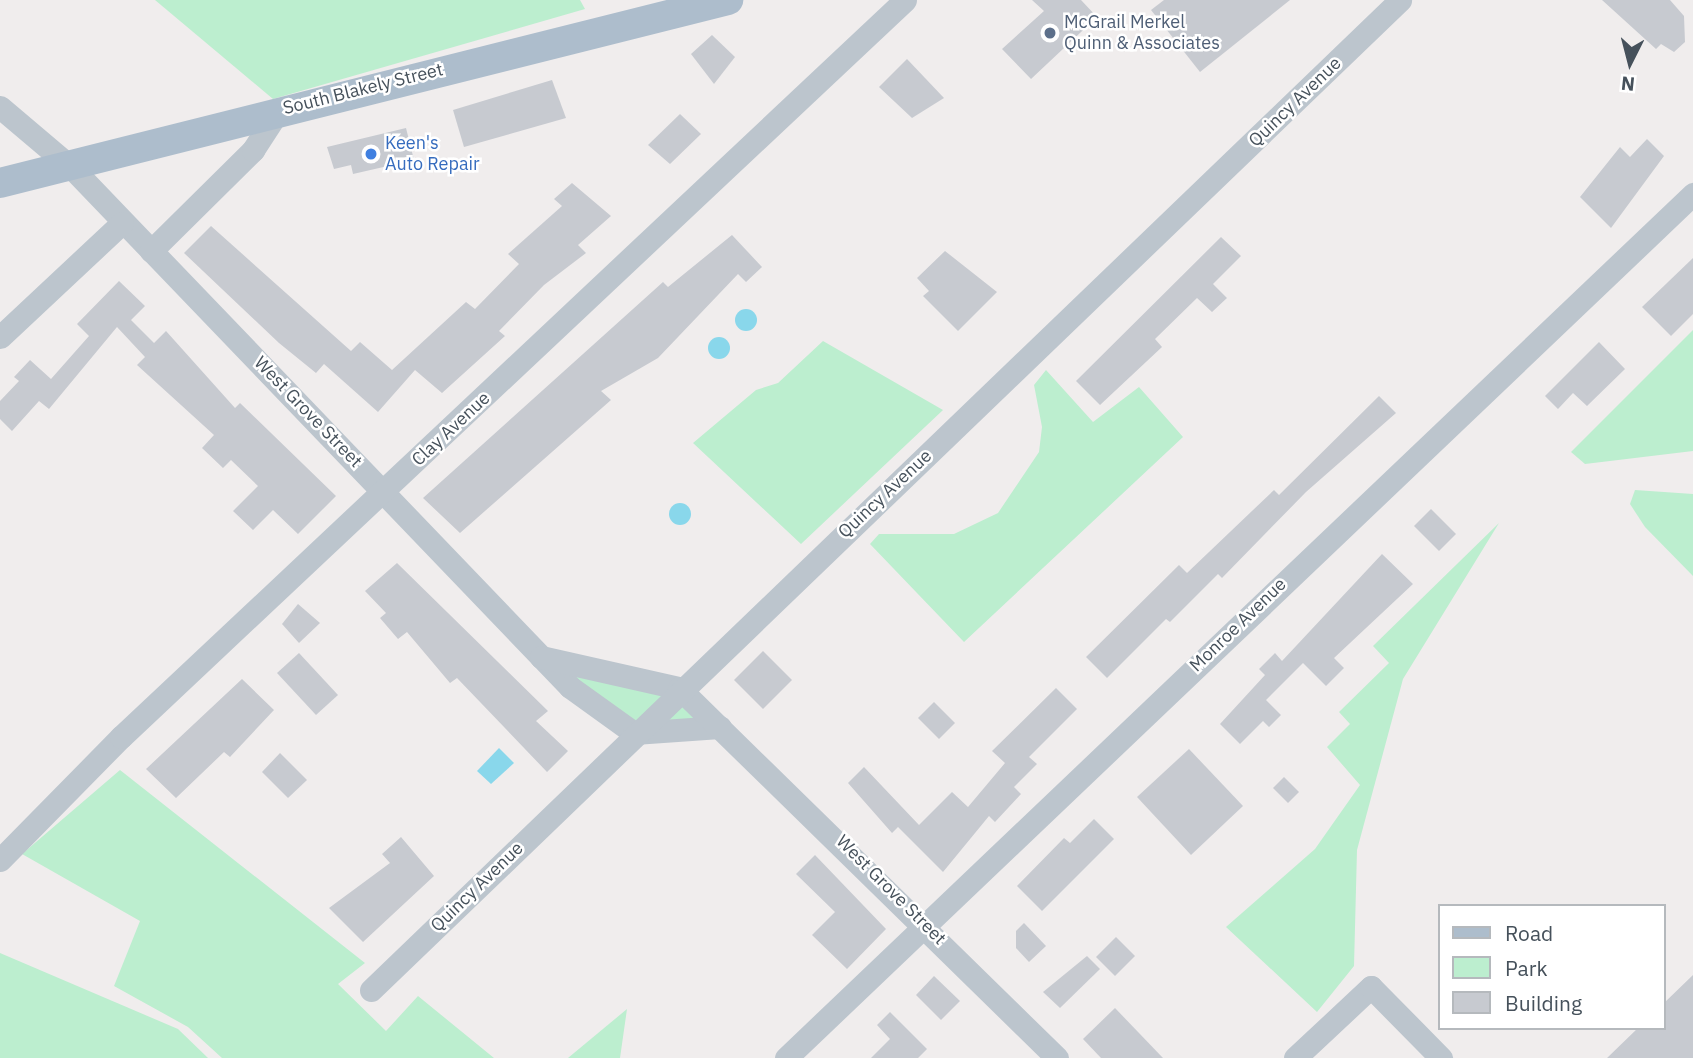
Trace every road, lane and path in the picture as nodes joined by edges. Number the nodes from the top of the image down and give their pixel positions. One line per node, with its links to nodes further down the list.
1 (728, 0): 5 (main road, South Blakely Street)
2 (905, 0): 12 (street, Clay Avenue)
3 (1401, 0): 14 (street, Quincy Avenue)
4 (0, 107): 6 (street, West Grove Street)
5 (279, 110): 6 (main road, South Blakely Street); 10 (street)
6 (72, 168): 7 (main road, South Blakely Street); 9 (street, West Grove Street)
7 (0, 183)
8 (1693, 194): 18 (street, Monroe Avenue)
9 (122, 223): 10 (street, West Grove Street); 11 (street)
10 (151, 251): 12 (street, West Grove Street)
11 (0, 337)
12 (384, 492): 13 (street, West Grove Street); 17 (street, Clay Avenue)
13 (541, 657): 14 (street); 16 (street, West Grove Street)
14 (679, 688): 15 (street, West Grove Street); 16 (street, Quincy Avenue)
15 (720, 727): 16 (street); 18 (street, West Grove Street)
16 (634, 733): 19 (street, Quincy Avenue)
17 (0, 860)
18 (925, 923): 20 (street, Monroe Avenue); 21 (street, West Grove Street)
19 (371, 990)
20 (786, 1058)
21 (1057, 1058)
22 (1295, 1058): 23 (street)
23 (1441, 1058)

